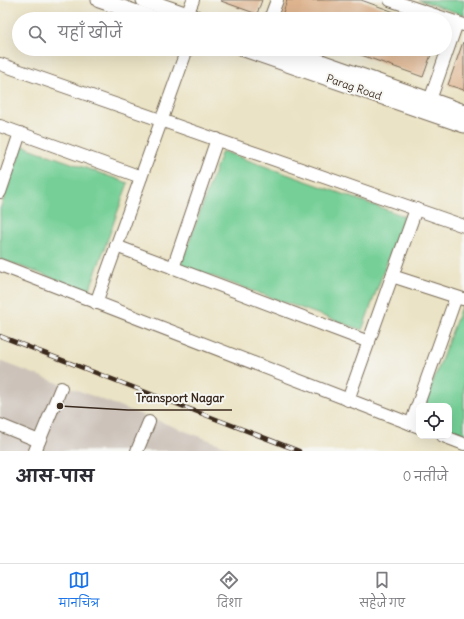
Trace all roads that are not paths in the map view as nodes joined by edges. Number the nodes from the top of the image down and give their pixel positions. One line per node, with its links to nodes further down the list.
1 (99, 0): 6 (street)
2 (144, 0): 7 (street)
3 (193, 0): 8 (street)
4 (277, 0): 9 (street)
5 (390, 0): 10 (street)
6 (134, 12)
7 (179, 12)
8 (193, 12)
9 (273, 12)
10 (425, 12)
11 (460, 24): 12 (street)
12 (452, 44)
13 (184, 56): 20 (street)
14 (270, 56): 21 (street, Parag Road)
15 (304, 56): 18 (street, Parag Road)
16 (447, 56): 18 (street)
17 (0, 64): 20 (street)
18 (430, 100): 19 (street, Parag Road)
19 (464, 112)
20 (161, 120): 24 (street); 25 (street)
21 (464, 125)
22 (0, 126): 23 (street)
23 (20, 133): 25 (street); 26 (street)
24 (218, 139): 27 (street); 31 (street)
25 (141, 177): 29 (street)
26 (0, 192)
27 (416, 209): 28 (street); 32 (street)
28 (464, 226)
29 (116, 246): 31 (street); 34 (street)
30 (0, 265): 34 (street)
31 (173, 268): 35 (street)
32 (392, 276): 33 (street); 35 (street)
33 (460, 298): 40 (street)
34 (96, 303): 37 (street)
35 (369, 342): 37 (street)
36 (61, 388): 43 (street)
37 (348, 400): 40 (street)
38 (149, 422): 44 (street)
39 (0, 425): 43 (street)
40 (415, 425)
41 (451, 439): 42 (street)
42 (464, 444)
43 (37, 446)
44 (137, 451)

